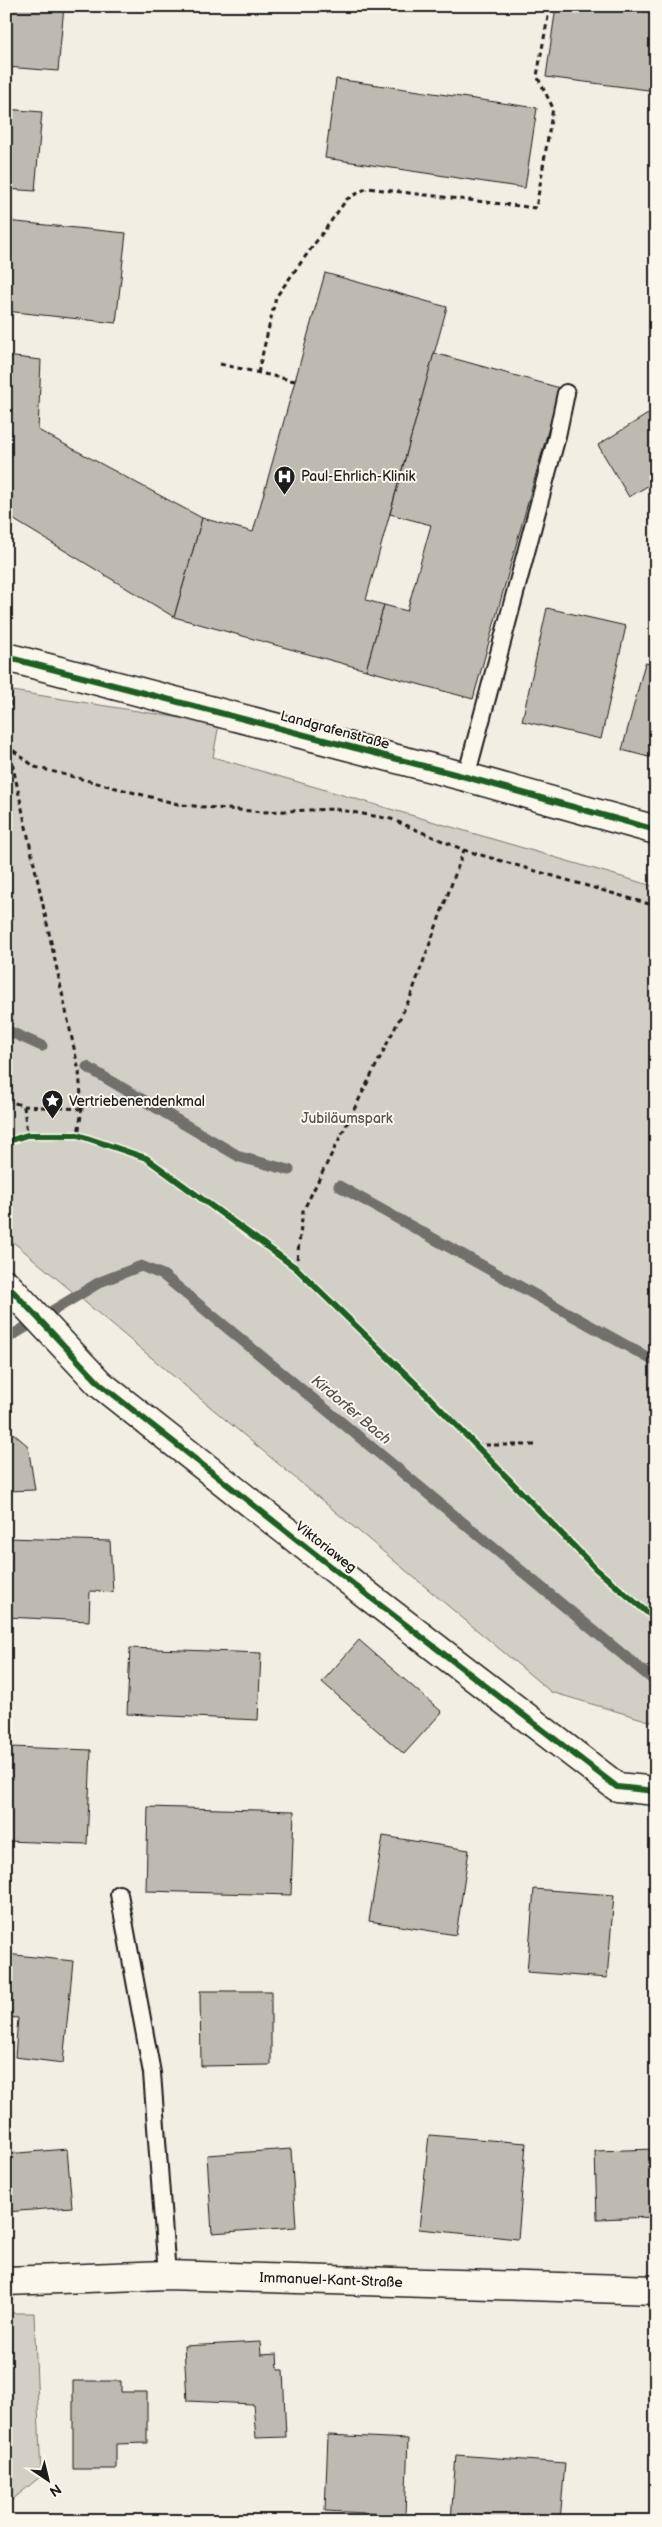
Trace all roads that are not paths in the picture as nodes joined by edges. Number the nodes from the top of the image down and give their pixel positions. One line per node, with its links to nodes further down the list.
1 (566, 393): 3 (lane)
2 (10, 658): 3 (street, Landgrafenstraße)
3 (466, 777): 4 (street, Landgrafenstraße)
4 (656, 830)
5 (6, 1284): 6 (street, Viktoriaweg)
6 (656, 1791)
7 (119, 1894): 8 (lane)
8 (167, 2275): 9 (street, Immanuel-Kant-Straße); 10 (street, Immanuel-Kant-Straße)
9 (6, 2281)
10 (656, 2290)

